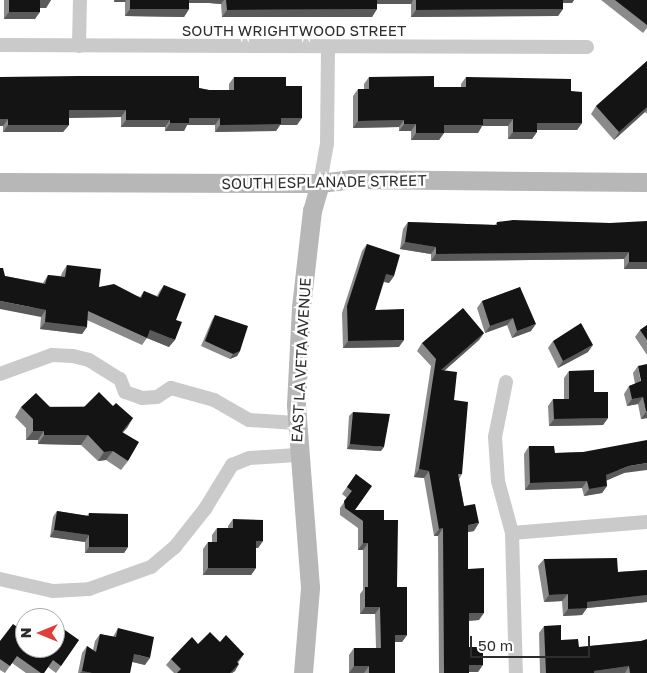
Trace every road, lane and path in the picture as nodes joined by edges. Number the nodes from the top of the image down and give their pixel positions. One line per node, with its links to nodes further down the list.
1 (80, 0): 3 (street)
2 (0, 45): 3 (street, SOUTH WRIGHTWOOD STREET)
3 (80, 46): 5 (street, SOUTH WRIGHTWOOD STREET)
4 (587, 48): 5 (street, SOUTH WRIGHTWOOD STREET)
5 (328, 49): 8 (street, EAST LA VETA AVENUE)
6 (0, 182): 8 (main road, SOUTH ESPLANADE STREET)
7 (647, 182): 8 (main road, SOUTH ESPLANADE STREET)
8 (320, 184): 11 (main road, EAST LA VETA AVENUE)
9 (0, 374): 11 (street)
10 (506, 382): 14 (street)
11 (296, 423): 12 (main road, EAST LA VETA AVENUE)
12 (297, 455): 15 (street); 16 (main road, EAST LA VETA AVENUE)
13 (647, 522): 14 (street)
14 (512, 533): 17 (street)
15 (0, 579)
16 (303, 673)
17 (516, 673)

